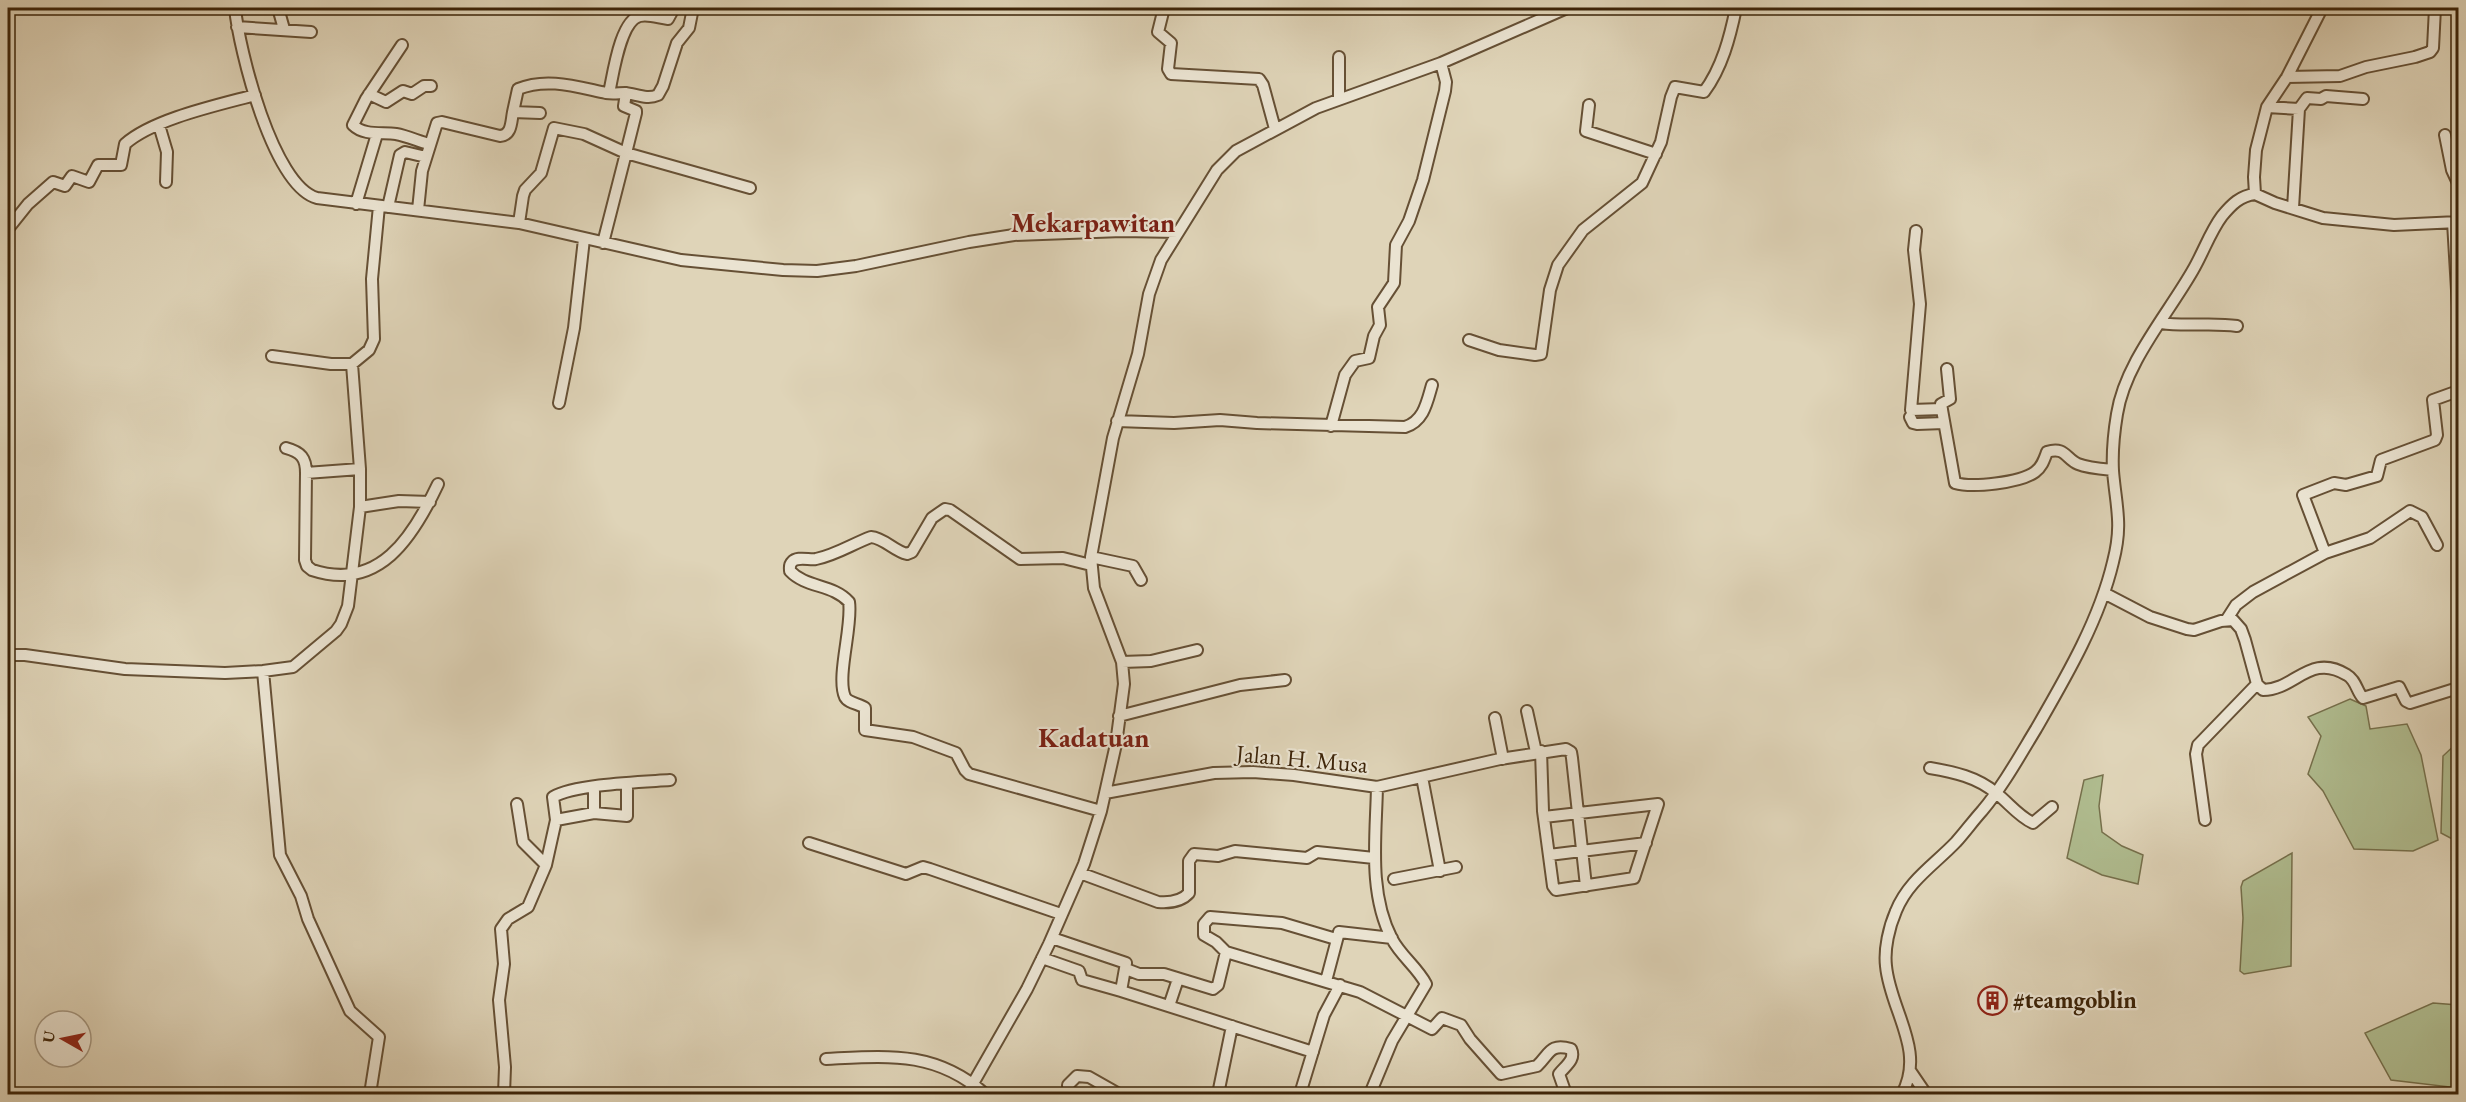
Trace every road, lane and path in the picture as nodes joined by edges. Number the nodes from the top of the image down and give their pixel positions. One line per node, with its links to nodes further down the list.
1 (235, 8): 10 (street)
2 (278, 8): 11 (street)
3 (674, 8): 19 (street)
4 (693, 8): 20 (street)
5 (1164, 8): 32 (street)
6 (1567, 8): 15 (street)
7 (1736, 8): 37 (street)
8 (2322, 8): 16 (street)
9 (2435, 8): 16 (street)
10 (237, 27): 11 (street); 22 (street)
11 (284, 28): 12 (street)
12 (311, 32)
13 (402, 45): 21 (street)
14 (1339, 57): 24 (street)
15 (1441, 63): 24 (street); 68 (street)
16 (2287, 77): 27 (street)
17 (2304, 84): 23 (street)
18 (431, 86): 21 (street)
19 (609, 93): 20 (street); 29 (street)
20 (626, 93): 36 (street)
21 (369, 94): 33 (street)
22 (255, 95): 31 (street); 43 (street)
23 (2307, 98): 25 (street); 28 (street)
24 (1339, 99): 32 (street)
25 (2363, 99)
26 (1589, 105): 37 (street)
27 (2267, 107): 28 (street); 42 (street)
28 (2299, 109): 45 (street)
29 (513, 112): 30 (street); 35 (street)
30 (540, 113)
31 (159, 125): 39 (street); 49 (street)
32 (1275, 129): 51 (street)
33 (377, 134): 35 (street); 43 (street)
34 (2445, 135): 40 (street)
35 (429, 144): 38 (street)
36 (626, 153): 41 (street); 48 (street); 53 (street)
37 (1656, 154): 57 (street)
38 (426, 157): 44 (street); 46 (street)
39 (166, 182)
40 (2458, 183)
41 (750, 188)
42 (2255, 194): 45 (street); 55 (street)
43 (356, 204): 44 (street)
44 (384, 206): 46 (street); 59 (street)
45 (2293, 208): 47 (street)
46 (418, 210): 48 (street)
47 (2456, 222): 54 (street)
48 (519, 223): 52 (street)
49 (8, 229)
50 (1916, 231): 64 (street)
51 (1178, 232): 53 (street); 66 (street)
52 (584, 238): 53 (street); 63 (street)
53 (603, 243)
54 (2458, 307)
55 (2161, 323): 56 (street); 71 (street)
56 (2237, 326)
57 (1469, 340)
58 (272, 356): 59 (street)
59 (352, 364): 70 (street)
60 (1947, 369): 64 (street)
61 (1432, 385): 68 (street)
62 (2458, 391): 77 (street)
63 (559, 403)
64 (1942, 409): 67 (street)
65 (1910, 417): 67 (street)
66 (1117, 421): 68 (street); 78 (street)
67 (1944, 423): 71 (street)
68 (1330, 426)
69 (286, 448): 72 (street)
70 (360, 469): 72 (street); 75 (street)
71 (2114, 470): 81 (street)
72 (306, 473): 79 (street)
73 (438, 484): 74 (street)
74 (430, 502): 75 (street); 79 (street)
75 (360, 507): 79 (street)
76 (2437, 545): 77 (street)
77 (2325, 553): 82 (street)
78 (1091, 561): 80 (street); 85 (street); 105 (street)
79 (351, 576): 86 (street)
80 (1141, 580)
81 (2104, 593): 82 (street); 102 (street)
82 (2227, 619): 88 (street)
83 (1197, 650): 85 (street)
84 (8, 655): 86 (street)
85 (1122, 662): 91 (street)
86 (263, 671): 140 (street)
87 (1286, 680): 91 (street)
88 (2257, 684): 89 (street); 110 (street)
89 (2458, 688)
90 (1527, 711): 93 (street)
91 (1119, 716): 101 (street)
92 (1495, 718): 94 (street)
93 (1539, 752): 94 (street, Jalan H. Musa); 107 (street, Jalan H. Musa); 108 (street)
94 (1503, 759): 96 (street, Jalan H. Musa)
95 (1930, 768): 102 (street)
96 (1422, 777): 99 (street, Jalan H. Musa); 118 (street)
97 (670, 780): 98 (street)
98 (627, 784): 100 (street); 106 (street)
99 (1377, 787): 101 (street, Jalan H. Musa); 115 (street)
100 (594, 788): 106 (street); 109 (street)
101 (1105, 793): 105 (street)
102 (1996, 793): 104 (street); 138 (street)
103 (517, 804): 116 (street)
104 (2052, 807)
105 (1101, 811): 119 (street)
106 (594, 813): 109 (street)
107 (1578, 813): 108 (street); 112 (street); 113 (street)
108 (1544, 817): 114 (street)
109 (556, 820): 116 (street)
110 (2205, 820)
111 (809, 843): 122 (street)
112 (1646, 843): 113 (street); 121 (street)
113 (1581, 852): 114 (street); 121 (street)
114 (1549, 855): 121 (street)
115 (1374, 858): 119 (street); 124 (street)
116 (546, 866): 141 (street)
117 (1456, 867): 118 (street)
118 (1440, 871): 120 (street)
119 (1080, 873): 122 (street)
120 (1394, 879)
121 (1586, 886)
122 (1061, 914): 123 (street)
123 (1052, 938): 127 (street); 128 (street)
124 (1392, 938): 125 (street); 134 (street)
125 (1336, 939): 126 (street); 130 (street)
126 (1226, 952): 129 (street); 130 (street)
127 (1042, 958): 132 (street); 139 (street)
128 (1126, 969): 129 (street); 132 (street)
129 (1179, 979): 133 (street)
130 (1326, 981): 131 (street)
131 (1340, 985): 134 (street); 136 (street)
132 (1121, 991): 133 (street)
133 (1169, 1006): 135 (street)
134 (1406, 1016): 148 (street); 149 (street)
135 (1232, 1026): 136 (street); 146 (street)
136 (1313, 1052): 147 (street)
137 (826, 1059): 139 (street)
138 (1911, 1072): 150 (street); 151 (street)
139 (973, 1084): 142 (street); 143 (street)
140 (369, 1095)
141 (504, 1095)
142 (967, 1095)
143 (985, 1095)
144 (1069, 1095): 145 (street)
145 (1119, 1095)
146 (1218, 1095)
147 (1300, 1095)
148 (1370, 1095)
149 (1566, 1095)
150 (1902, 1095)
151 (1926, 1095)

